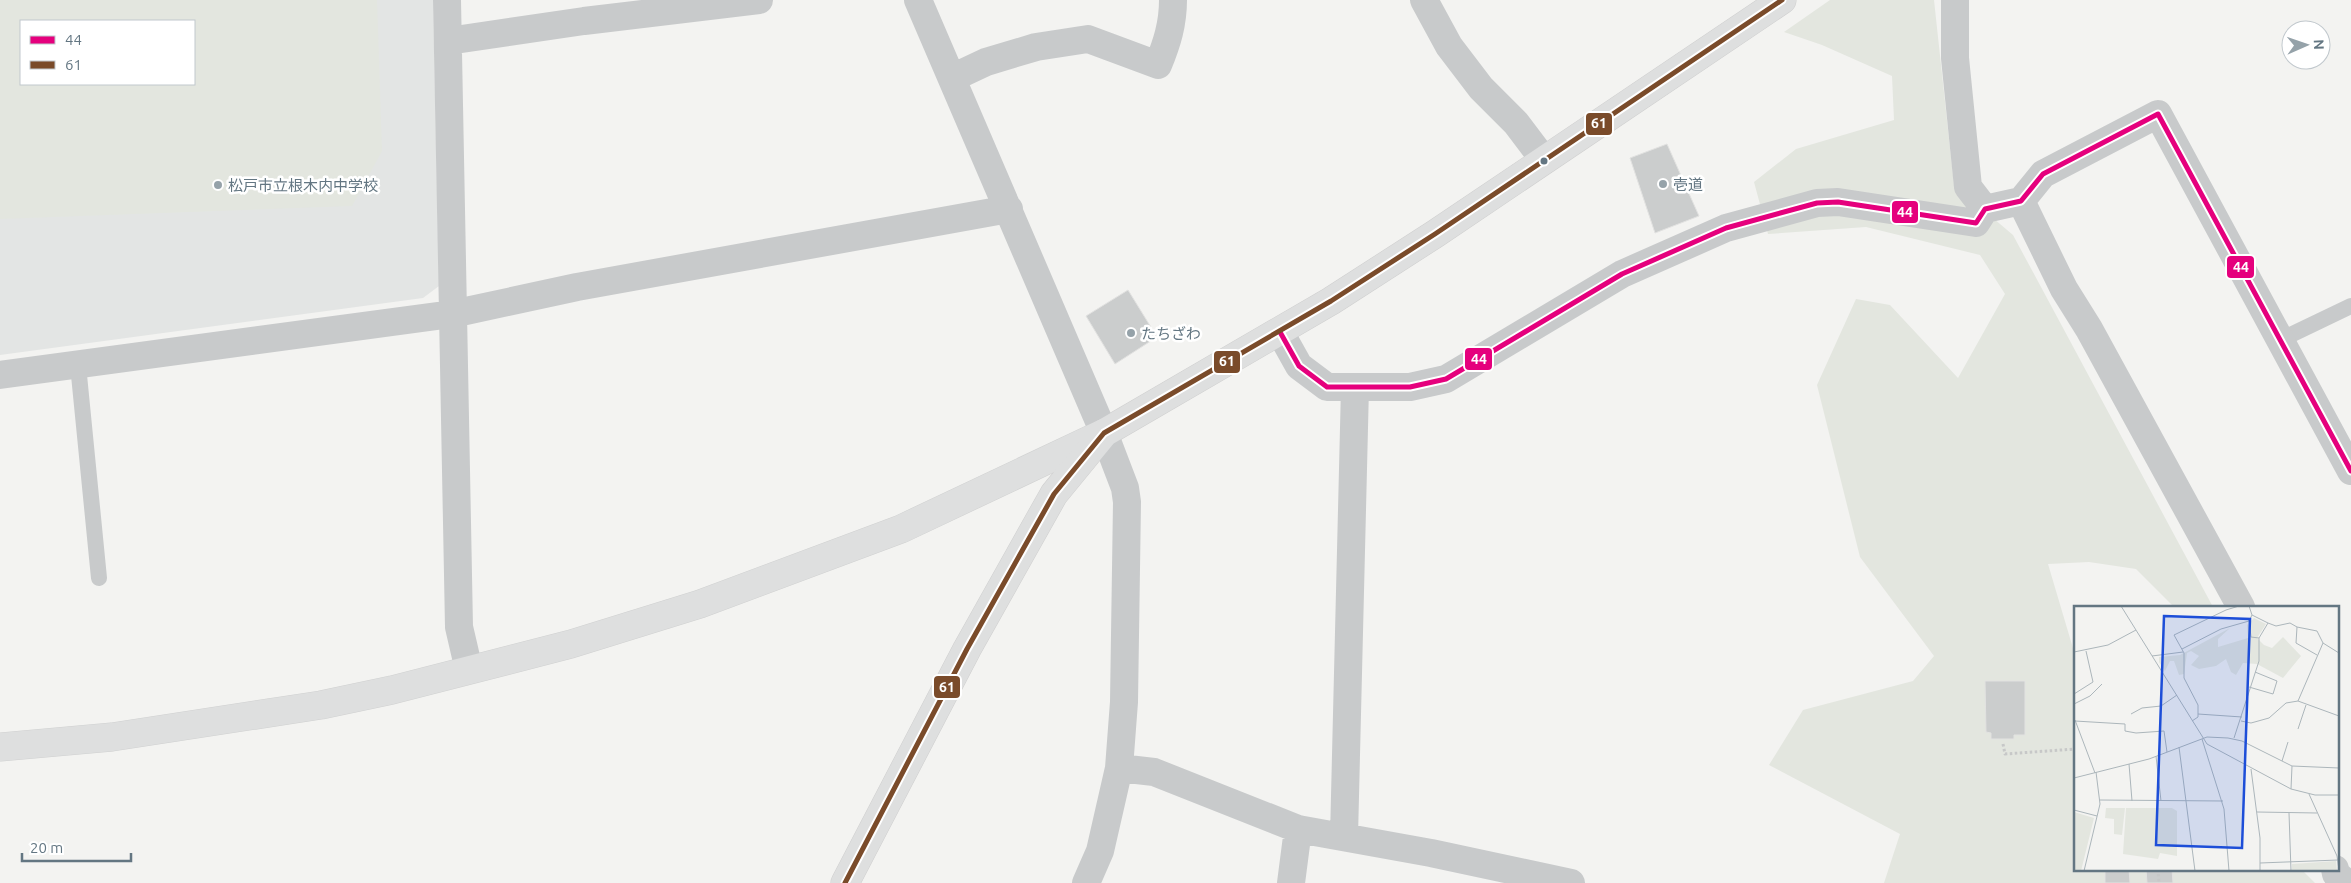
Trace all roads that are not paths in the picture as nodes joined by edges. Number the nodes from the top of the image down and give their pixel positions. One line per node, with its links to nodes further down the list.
1 (447, 0): 8 (street)
2 (759, 0): 8 (street)
3 (918, 0): 9 (street)
4 (1173, 0): 9 (street)
5 (1424, 0): 10 (street)
6 (1782, 0): 10 (main road)
7 (1955, 0): 13 (street)
8 (448, 41): 15 (street)
9 (952, 78): 12 (street)
10 (1544, 160): 16 (main road)
11 (2021, 201): 13 (street); 17 (street); 24 (street)
12 (1010, 208): 15 (street); 21 (street)
13 (1985, 210): 20 (street)
14 (2351, 306): 17 (lane)
15 (452, 314): 18 (street); 25 (street)
16 (1280, 332): 20 (street); 21 (main road)
17 (2280, 340): 22 (street)
18 (78, 365): 19 (street); 23 (lane)
19 (0, 375)
20 (1355, 387): 29 (street)
21 (1104, 433): 25 (main road); 27 (street); 30 (main road)
22 (2351, 471)
23 (98, 578)
24 (2240, 606)
25 (469, 670): 26 (main road)
26 (0, 747)
27 (1119, 768): 28 (street); 31 (street)
28 (1298, 829): 29 (street); 32 (street)
29 (1344, 837): 33 (street)
30 (845, 883)
31 (1086, 883)
32 (1291, 883)
33 (1571, 883)

